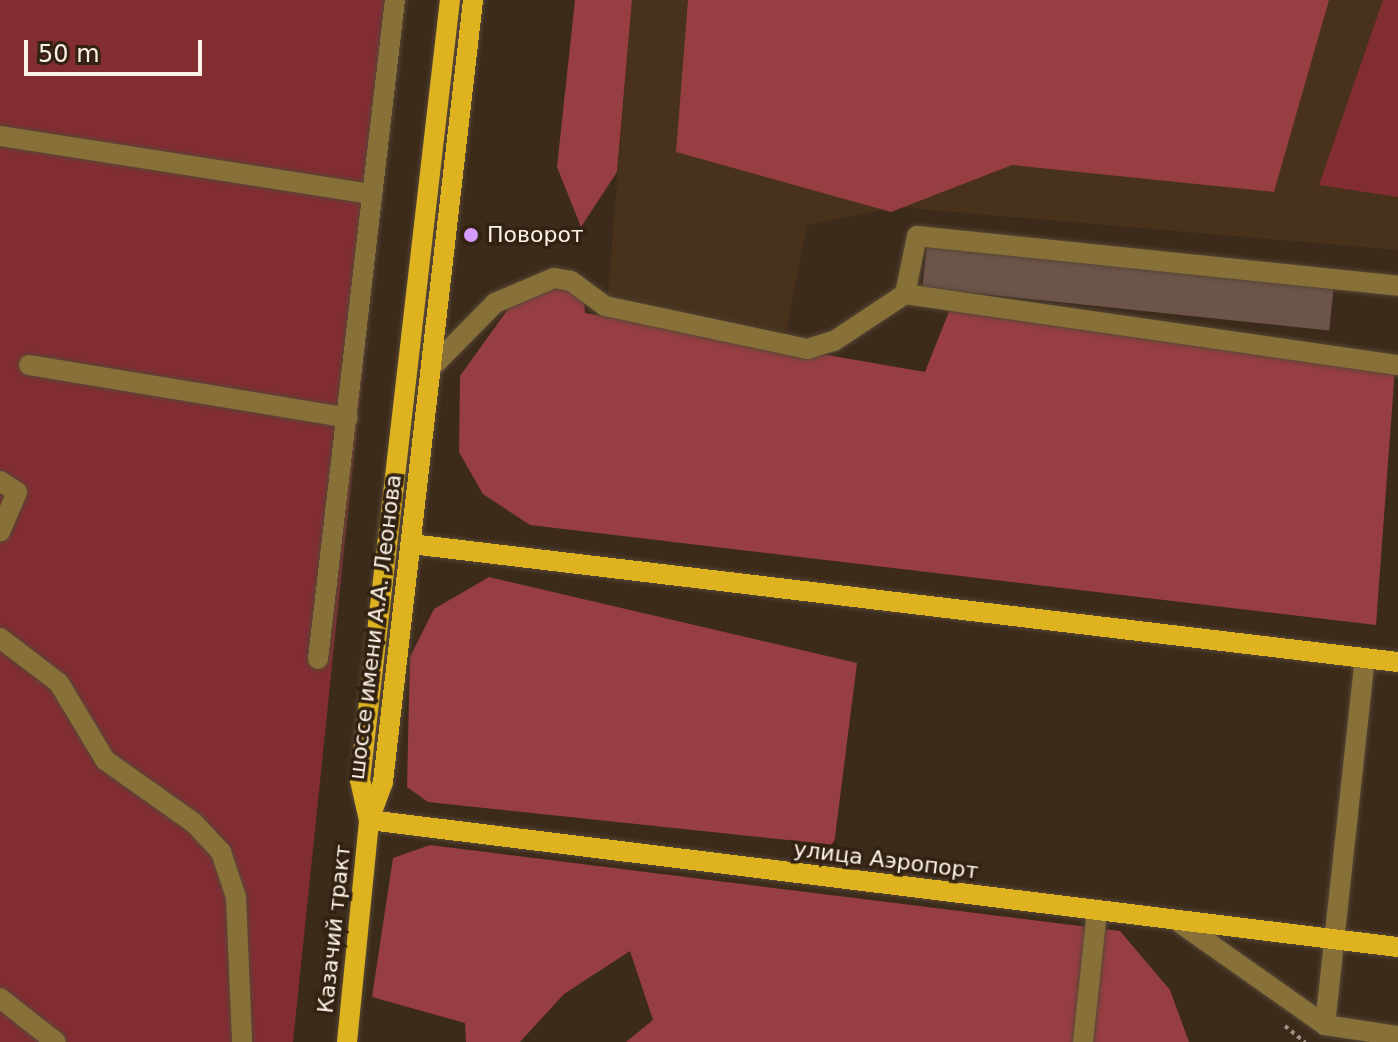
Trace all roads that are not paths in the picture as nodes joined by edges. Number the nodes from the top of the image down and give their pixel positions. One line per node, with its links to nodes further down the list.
1 (395, 0): 5 (lane)
2 (450, 0): 19 (main road, шоссе имени А.А. Леонова)
3 (473, 0): 10 (main road, шоссе имени А.А. Леонова)
4 (0, 136): 5 (lane)
5 (371, 194): 11 (lane)
6 (1398, 286): 7 (lane)
7 (905, 294): 9 (lane); 10 (lane)
8 (29, 365): 11 (lane)
9 (1398, 365)
10 (431, 368): 14 (main road, шоссе имени А.А. Леонова)
11 (348, 418): 17 (lane)
12 (0, 481): 13 (lane)
13 (0, 532)
14 (411, 544): 16 (main road); 19 (main road, шоссе имени А.А. Леонова)
15 (0, 638): 28 (lane)
16 (1365, 658): 18 (main road); 22 (lane)
17 (318, 659)
18 (1398, 662)
19 (369, 820): 20 (main road, улица Аэропорт); 29 (main road, Казачий тракт)
20 (1097, 910): 21 (main road, улица Аэропорт); 30 (lane)
21 (1176, 920): 22 (main road, улица Аэропорт); 25 (lane)
22 (1335, 939): 23 (main road, улица Аэропорт); 25 (lane)
23 (1398, 947)
24 (0, 998): 27 (lane)
25 (1325, 1025): 26 (lane)
26 (1398, 1036)
27 (56, 1042)
28 (242, 1042)
29 (347, 1042)
30 (1083, 1042)

